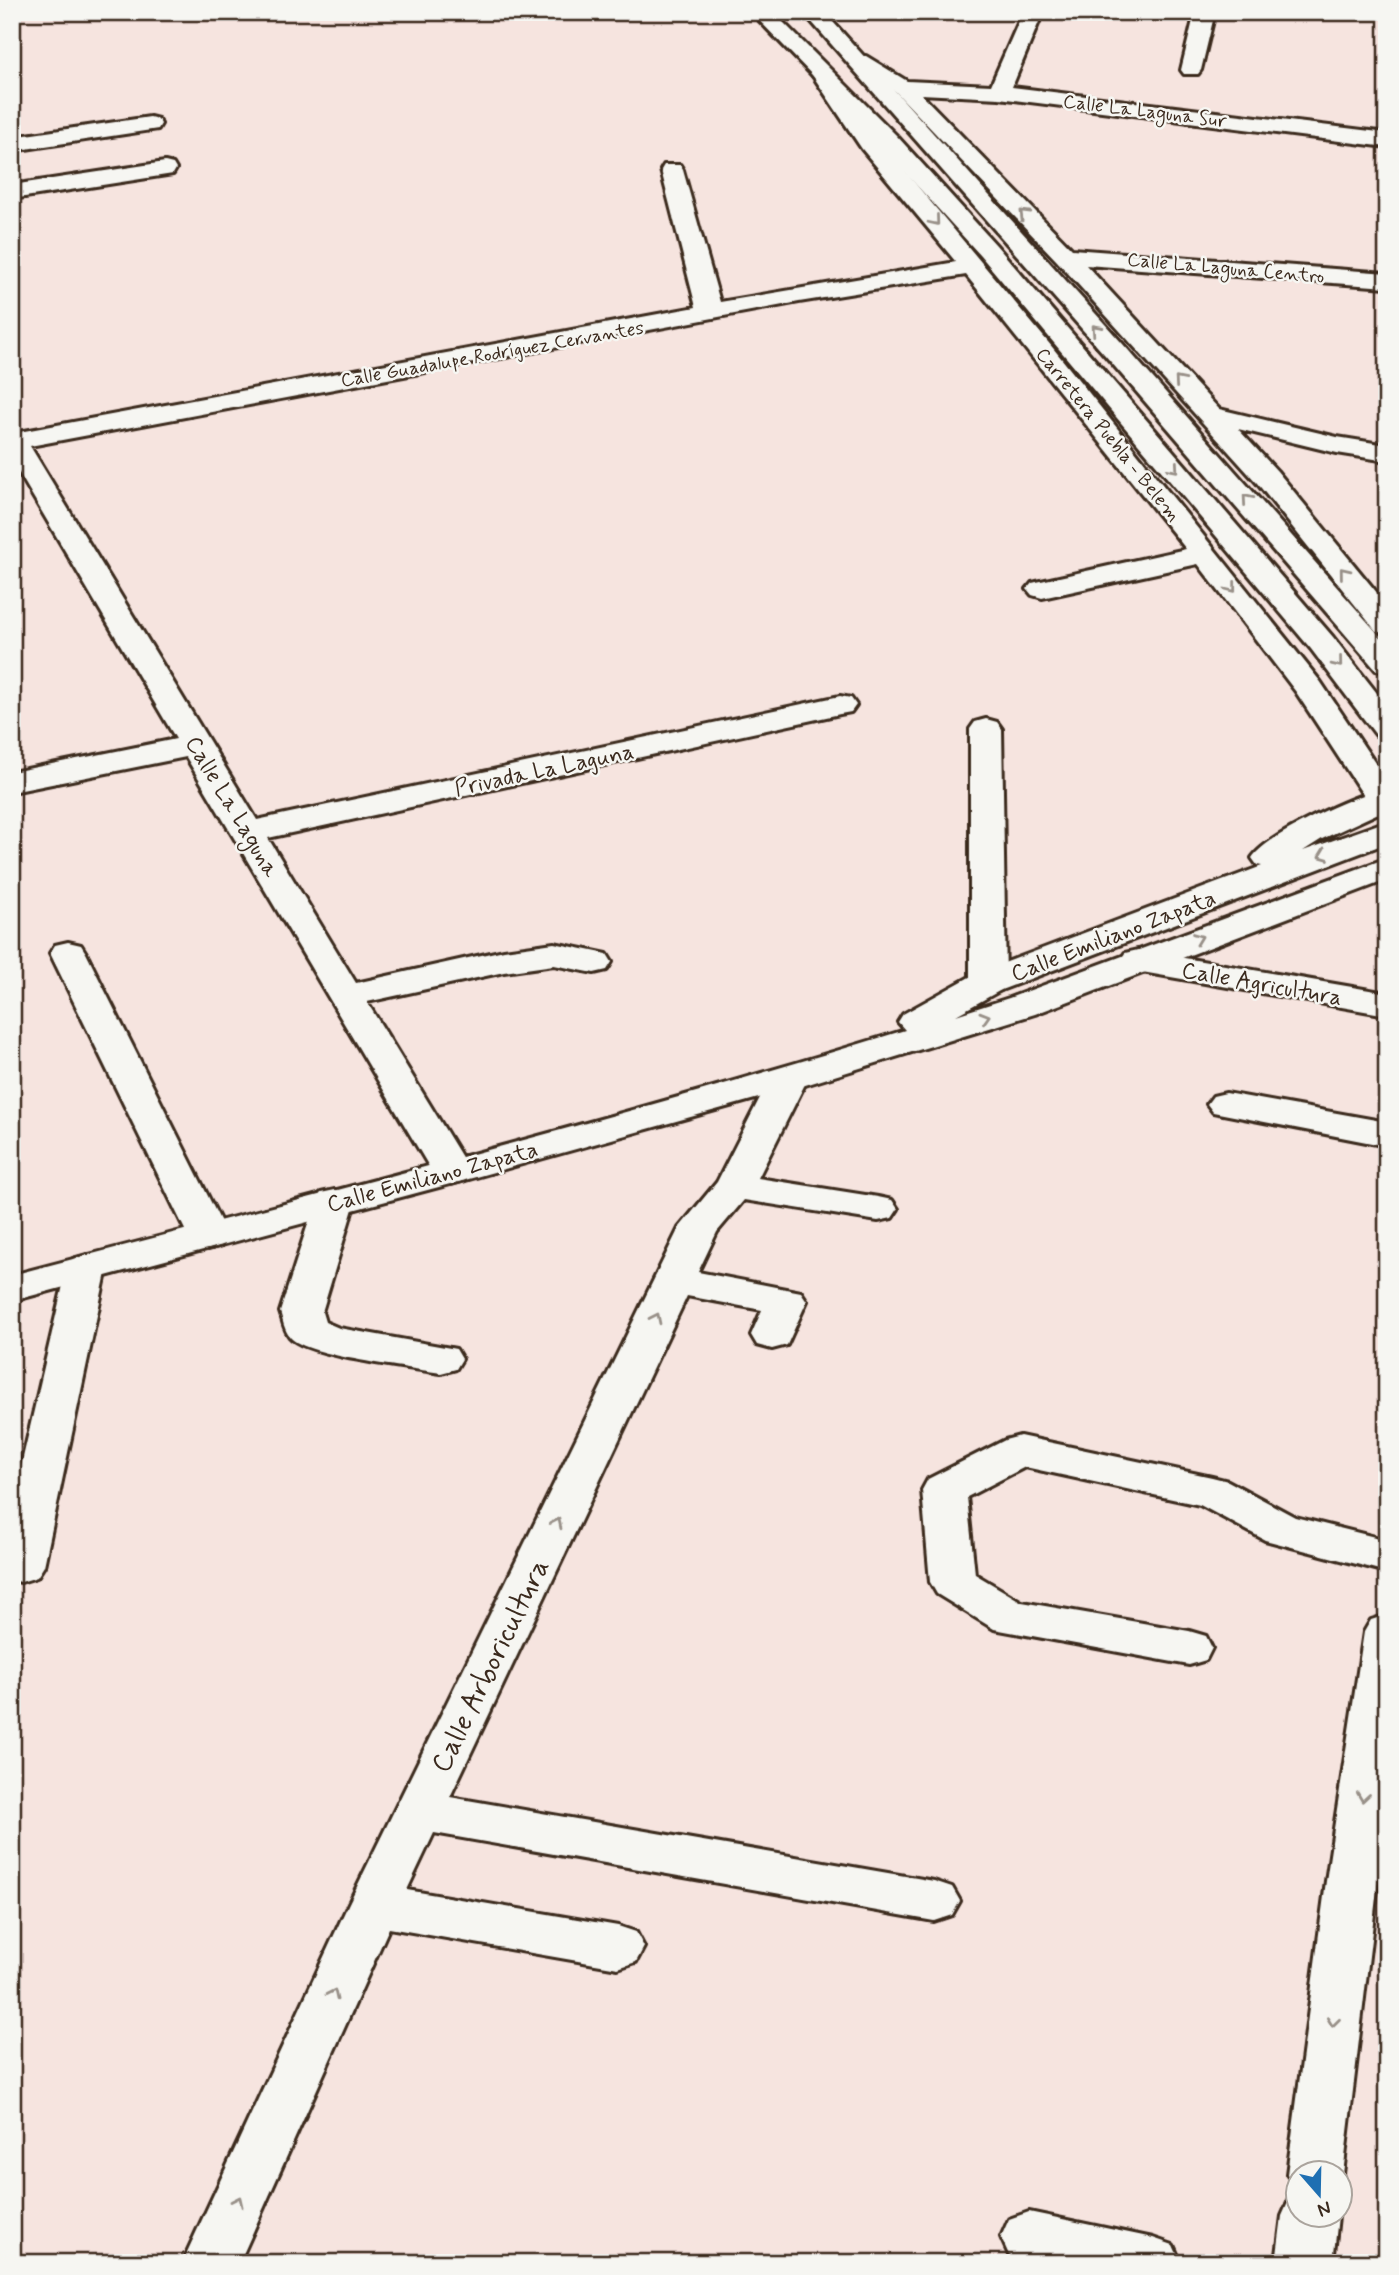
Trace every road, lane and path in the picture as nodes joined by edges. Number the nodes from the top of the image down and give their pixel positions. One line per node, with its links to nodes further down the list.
1 (761, 12): 6 (street, Carretera Puebla - Belem)
2 (813, 12): 5 (street)
3 (1034, 12): 9 (street)
4 (1205, 12): 7 (street)
5 (859, 61): 8 (street); 26 (street, one-way to 5)
6 (819, 70): 17 (street, Carretera Puebla - Belem, one-way to 17); 28 (street, Carretera Puebla - Belem, one-way to 28)
7 (1191, 70)
8 (902, 87): 9 (street, Calle La Laguna Sur); 16 (street, one-way to 8)
9 (999, 92): 11 (street, Calle La Laguna Sur)
10 (150, 124): 12 (street)
11 (1387, 140)
12 (12, 144)
13 (165, 169): 15 (street)
14 (672, 170): 19 (street)
15 (12, 192)
16 (1065, 256): 18 (street, Calle La Laguna Centro); 20 (street, one-way to 16)
17 (973, 267): 19 (street, Calle Guadalupe Rodríguez Cervantes); 23 (street, Carretera Puebla - Belem)
18 (1387, 280)
19 (710, 313): 21 (street, Calle Guadalupe Rodríguez Cervantes)
20 (1207, 414): 22 (street); 25 (street, one-way to 20)
21 (13, 440): 30 (street, Calle La Laguna)
22 (1387, 453)
23 (1205, 554): 24 (street); 32 (street, Carretera Puebla - Belem, one-way to 32)
24 (1042, 589)
25 (1387, 625)
26 (1387, 663)
27 (840, 705): 33 (street, Privada La Laguna)
28 (1387, 728)
29 (986, 729): 40 (street)
30 (196, 745): 31 (street); 33 (street, Calle La Laguna)
31 (12, 782)
32 (1385, 812): 40 (street, Calle Emiliano Zapata, one-way to 40)
33 (248, 832): 41 (street, Calle La Laguna)
34 (1387, 868): 35 (street, Calle Emiliano Zapata)
35 (1328, 888): 36 (street); 38 (street, Calle Emiliano Zapata, one-way to 35)
36 (1387, 889)
37 (68, 953): 51 (street)
38 (1138, 961): 42 (street, Calle Agricultura); 43 (street, Calle Emiliano Zapata, one-way to 38)
39 (594, 962): 41 (street)
40 (988, 982): 43 (street, Calle Emiliano Zapata)
41 (346, 996): 47 (street, Calle La Laguna)
42 (1387, 1004)
43 (849, 1058): 44 (street, Calle Emiliano Zapata)
44 (789, 1078): 47 (street, Calle Emiliano Zapata); 48 (street, Calle Arboricultura)
45 (1226, 1104): 46 (street)
46 (1387, 1133)
47 (451, 1172): 49 (street, Calle Emiliano Zapata)
48 (734, 1186): 50 (street); 53 (street, Calle Arboricultura)
49 (335, 1202): 51 (street, Calle Emiliano Zapata); 56 (street)
50 (878, 1209)
51 (208, 1236): 52 (street, Calle Emiliano Zapata)
52 (88, 1268): 54 (street, Calle Emiliano Zapata); 58 (street)
53 (674, 1281): 55 (street); 61 (street, Calle Arboricultura, one-way to 53)
54 (12, 1288)
55 (772, 1335)
56 (441, 1359)
57 (1387, 1556): 60 (street)
58 (21, 1566)
59 (1387, 1632): 65 (street, one-way to 65)
60 (1189, 1648)
61 (419, 1811): 62 (street); 63 (street, Calle Arboricultura)
62 (934, 1900)
63 (374, 1905): 64 (street); 68 (street, Calle Arboricultura, one-way to 63)
64 (618, 1947)
65 (1317, 2160)
66 (1308, 2230): 70 (street)
67 (1029, 2237): 69 (street)
68 (210, 2263)
69 (1153, 2263)
70 (1304, 2263)

